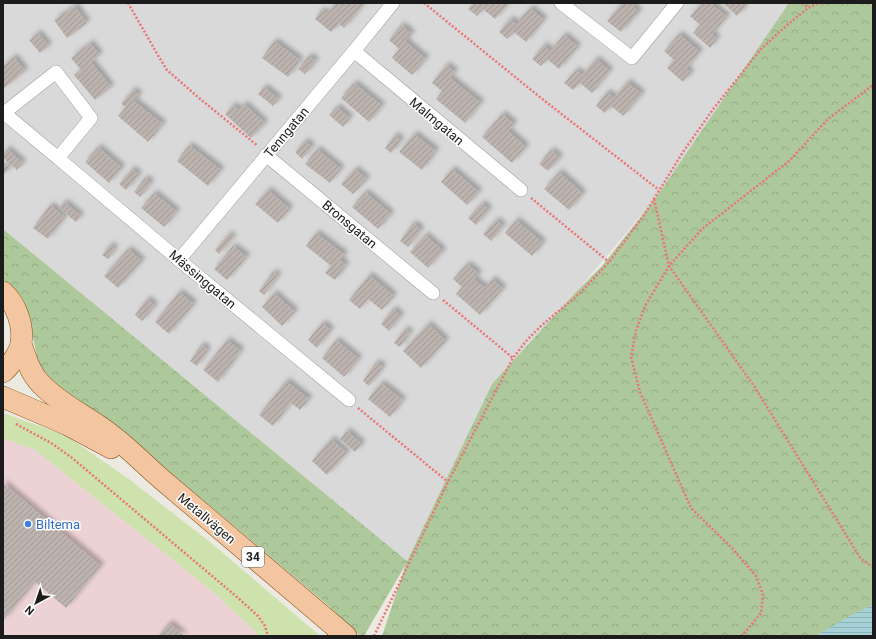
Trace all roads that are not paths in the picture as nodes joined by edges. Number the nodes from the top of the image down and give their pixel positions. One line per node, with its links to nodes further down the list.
1 (393, 3): 4 (street, Tenngatan)
2 (561, 3): 3 (street)
3 (677, 3)
4 (354, 51): 5 (street, Tenngatan); 7 (street, Malmgatan)
5 (266, 155): 8 (street, Tenngatan); 10 (street, Bronsgatan)
6 (58, 158): 6 (street, Mässinggatan); 8 (street, Mässinggatan)
7 (521, 190)
8 (179, 260): 14 (street, Mässinggatan)
9 (3, 292): 11 (main road, 34)
10 (433, 293)
11 (21, 344): 12 (main road); 15 (main road, Metallvägen / 34)
12 (3, 372)
13 (3, 397): 15 (main road, Metallvägen / 34)
14 (349, 400)
15 (159, 478): 16 (main road, Metallvägen / 34)
16 (346, 636)

